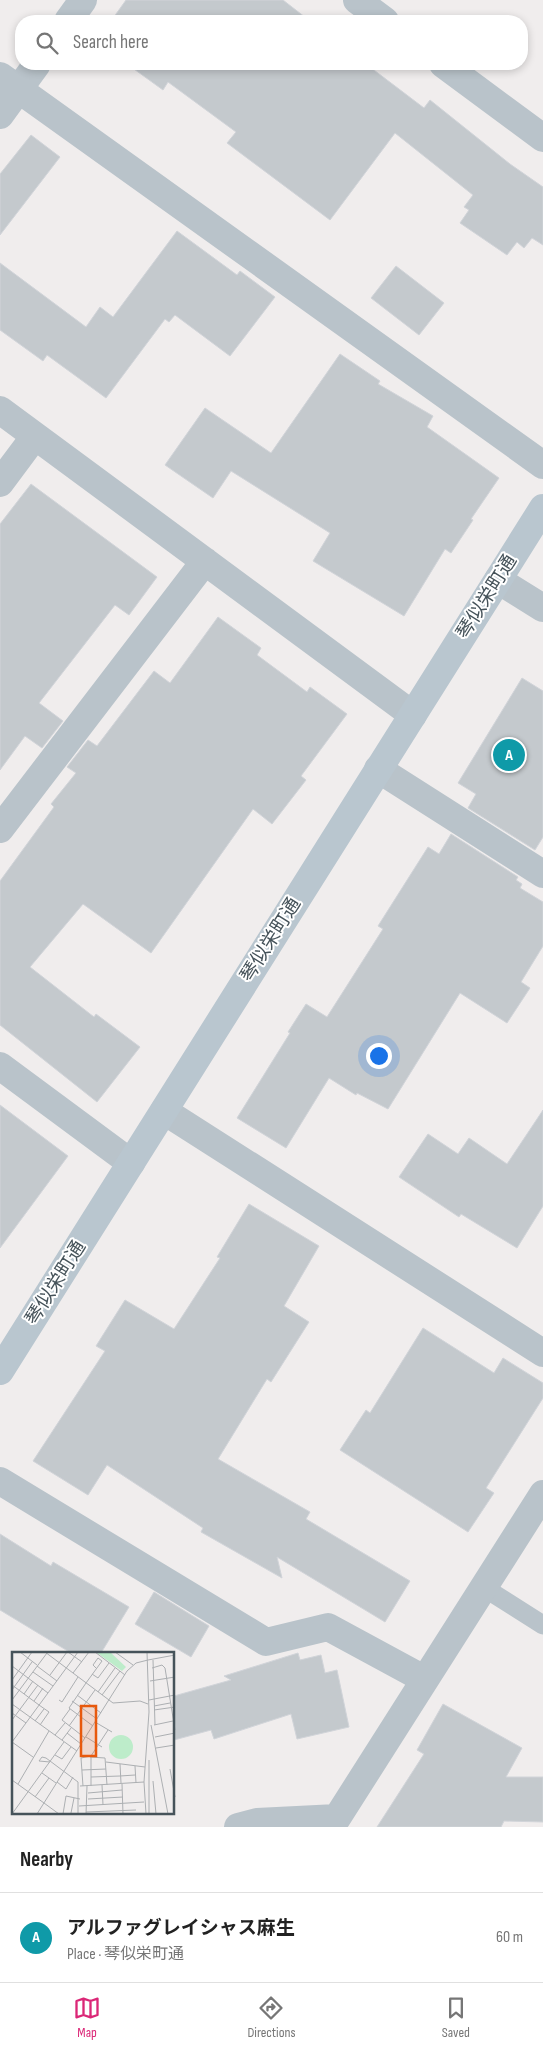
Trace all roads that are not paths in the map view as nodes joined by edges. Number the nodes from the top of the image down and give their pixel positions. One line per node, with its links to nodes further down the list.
1 (84, 0): 3 (street)
2 (357, 0): 4 (street)
3 (73, 15)
4 (377, 15)
5 (28, 70): 7 (street)
6 (451, 70): 9 (street)
7 (9, 83): 8 (street); 12 (street)
8 (0, 115)
9 (543, 138)
10 (0, 410): 11 (street)
11 (35, 436): 13 (street); 15 (street)
12 (543, 464)
13 (0, 483)
14 (543, 508): 16 (main road, 琴似栄町通)
15 (205, 561): 18 (street); 20 (street)
16 (498, 580): 17 (street); 18 (main road, 琴似栄町通)
17 (543, 608)
18 (413, 715): 19 (main road, 琴似栄町通)
19 (378, 769): 21 (street); 23 (main road, 琴似栄町通)
20 (0, 829)
21 (543, 874)
22 (0, 1066): 24 (street)
23 (164, 1111): 24 (main road, 琴似栄町通); 25 (street)
24 (131, 1163): 26 (main road, 琴似栄町通)
25 (543, 1353)
26 (0, 1371)
27 (0, 1481): 31 (street)
28 (543, 1494): 29 (street)
29 (483, 1587): 30 (lane); 31 (street)
30 (543, 1625)
31 (424, 1679): 32 (street)
32 (334, 1822): 33 (street)
33 (238, 1827)

